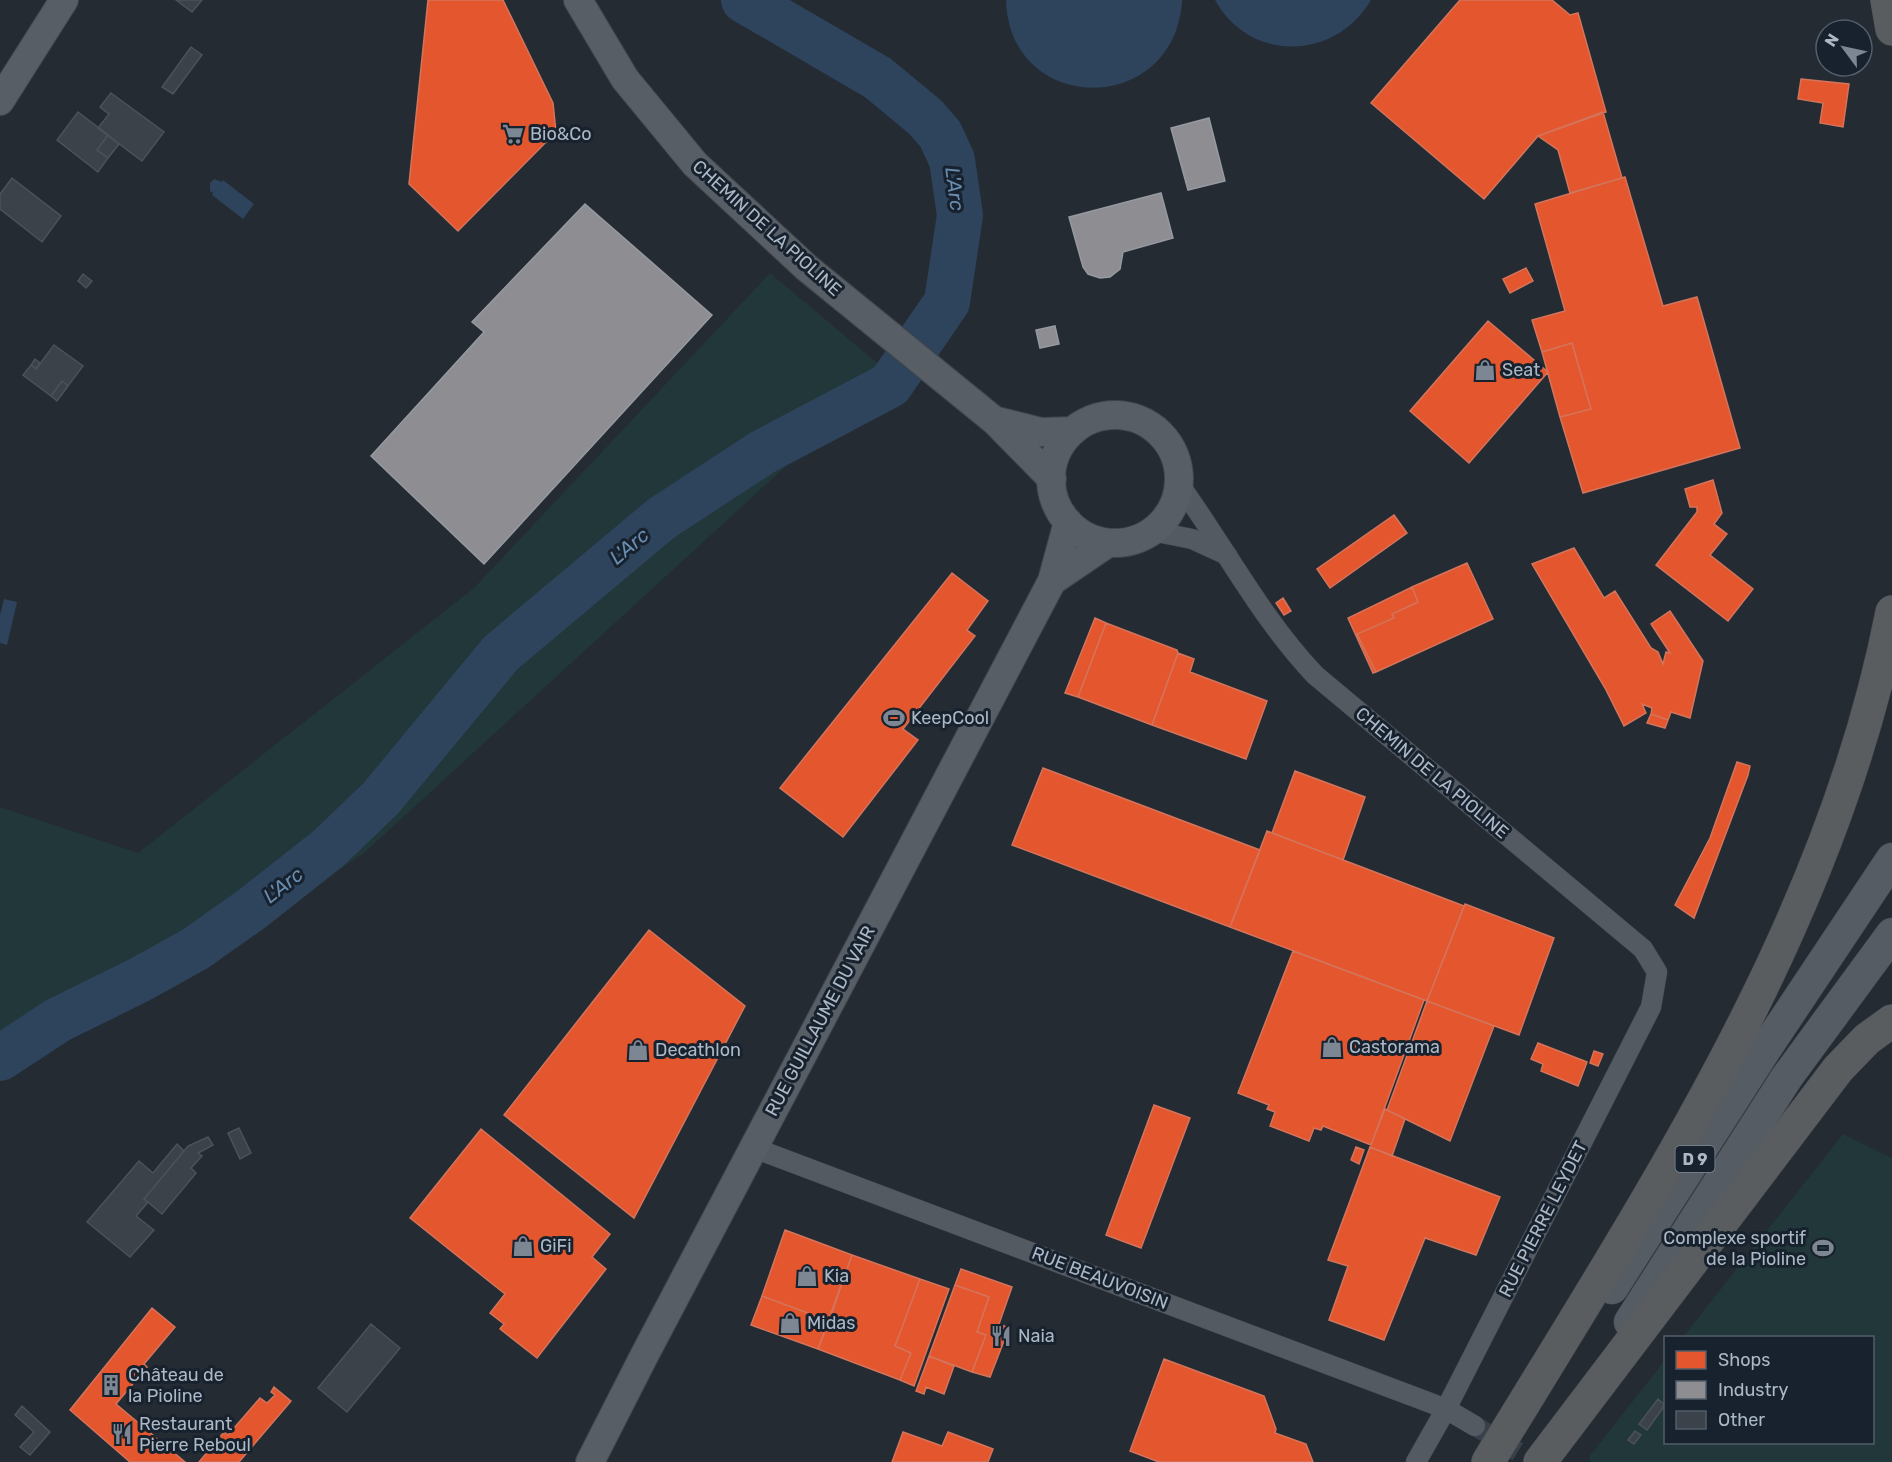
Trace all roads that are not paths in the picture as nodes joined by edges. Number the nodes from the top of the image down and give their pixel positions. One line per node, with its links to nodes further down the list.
1 (64, 0): 5 (main road)
2 (578, 0): 6 (main road, CHEMIN DE LA PIOLINE)
3 (1887, 0): 4 (highway)
4 (1892, 29)
5 (0, 101)
6 (990, 417): 7 (main road, CHEMIN DE LA PIOLINE); 8 (main road, CHEMIN DE LA PIOLINE)
7 (1073, 431): 8 (main road); 9 (main road)
8 (1052, 479): 10 (main road)
9 (1179, 484): 11 (main road); 13 (street, CHEMIN DE LA PIOLINE)
10 (1068, 522): 12 (main road); 14 (main road, RUE GUILLAUME DU VAIR)
11 (1152, 531): 12 (main road); 13 (street)
12 (1108, 543): 14 (main road, RUE GUILLAUME DU VAIR)
13 (1227, 555): 18 (street, CHEMIN DE LA PIOLINE)
14 (1052, 581): 20 (main road, RUE GUILLAUME DU VAIR)
15 (1892, 612): 26 (highway)
16 (1892, 859): 27 (main road, D 9)
17 (1892, 934): 23 (main road, D 9)
18 (1657, 972): 21 (street, RUE PIERRE LEYDET)
19 (1892, 1021): 23 (highway)
20 (754, 1148): 21 (street, RUE BEAUVOISIN); 24 (main road, RUE GUILLAUME DU VAIR)
21 (1446, 1409): 22 (street, RUE BEAUVOISIN); 25 (street, RUE PIERRE LEYDET)
22 (1475, 1426)
23 (1541, 1459)
24 (590, 1462)
25 (1416, 1462)
26 (1488, 1462)
27 (1500, 1462)

